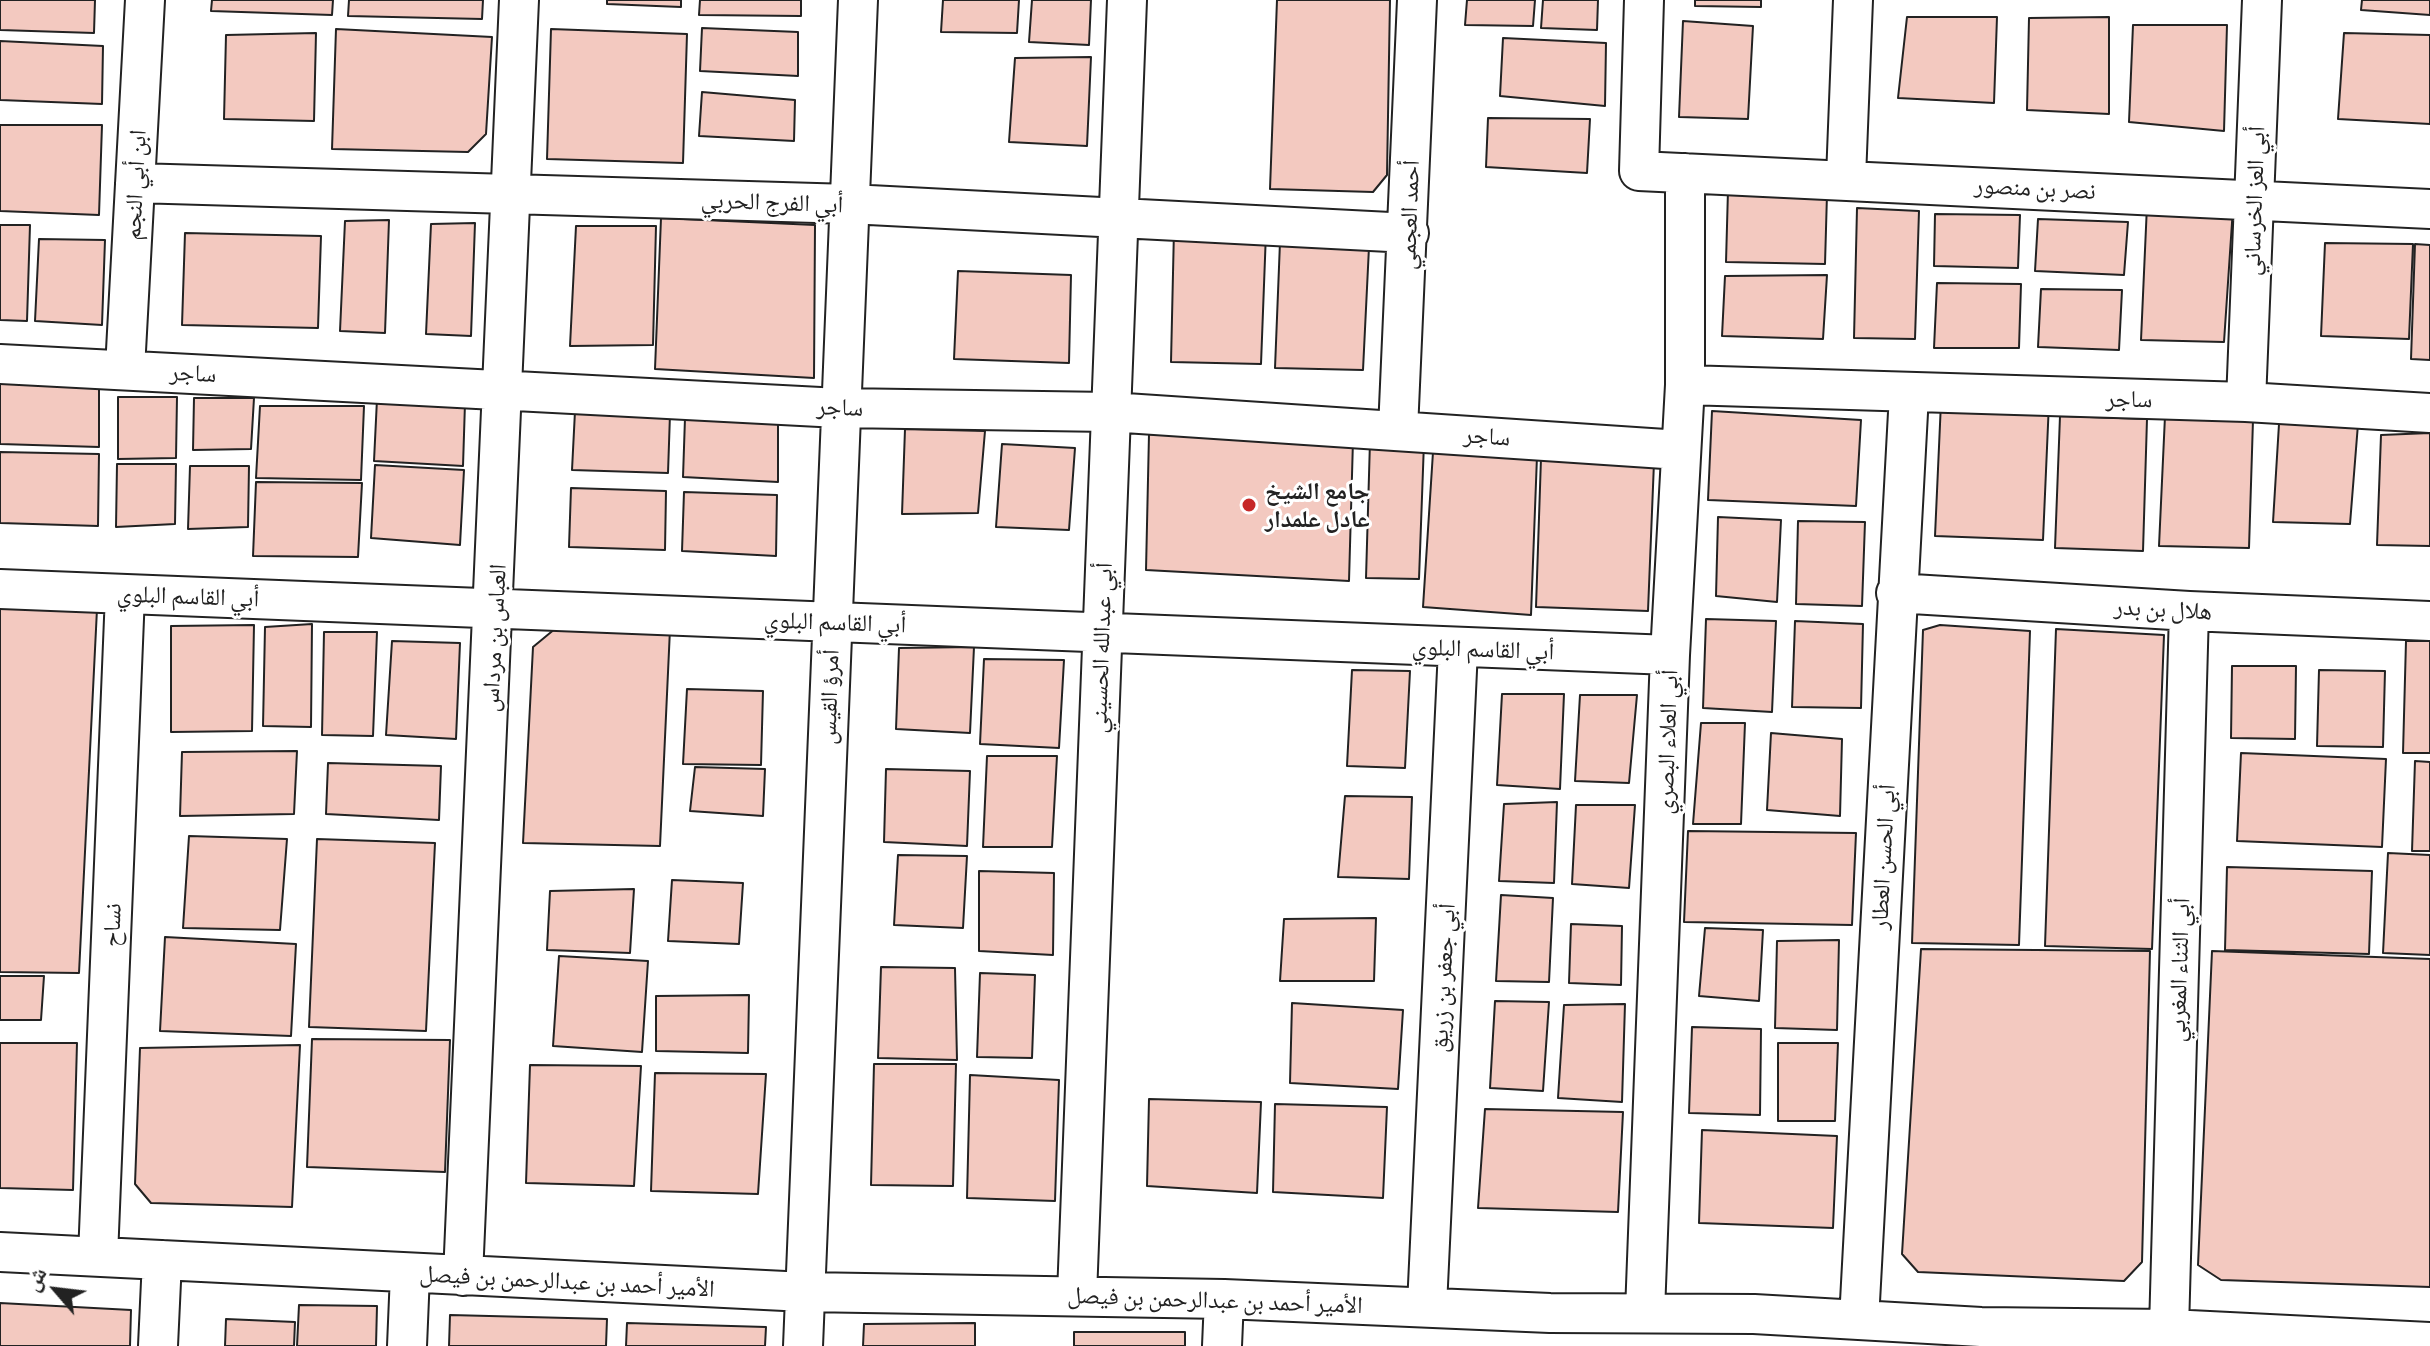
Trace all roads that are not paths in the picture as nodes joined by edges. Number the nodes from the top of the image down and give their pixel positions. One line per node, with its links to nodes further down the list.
1 (145, 0): 11 (street, ابن أبي النجم)
2 (519, 0): 12 (street, العباس بن مرداس)
3 (858, 0): 14 (street, أمرؤ القيس)
4 (1127, 0): 16 (street, أبي عبدالله الحسيني)
5 (1417, 0): 17 (street, أحمد العجمي)
6 (1644, 0): 9 (street, نصر بن منصور)
7 (1853, 0): 10 (street)
8 (2262, 0): 13 (street, أبي العز الخرساني)
9 (1685, 173): 10 (street, نصر بن منصور); 20 (street, أبي العلاء البصري)
10 (1846, 178): 13 (street, نصر بن منصور)
11 (135, 183): 12 (street, أبي الفرج الحربي); 19 (street, ابن أبي النجم)
12 (512, 195): 14 (street, أبي الفرج الحربي); 21 (street, العباس بن مرداس)
13 (2254, 202): 15 (street, نصر بن منصور); 23 (street, أبي العز الخرساني)
14 (850, 204): 16 (street, أبي الفرج الحربي); 24 (street, أمرؤ القيس)
15 (2430, 209)
16 (1118, 218): 17 (street, أبي الفرج الحربي); 25 (street, أبي عبدالله الحسيني)
17 (1409, 233): 27 (street, أحمد العجمي)
18 (0, 364): 19 (street, ساجر)
19 (125, 369): 21 (street, ساجر)
20 (1685, 385): 22 (street, ساجر); 28 (street, أبي العلاء البصري)
21 (504, 389): 24 (street, ساجر); 32 (street, العباس بن مرداس)
22 (1909, 394): 23 (street, ساجر); 30 (street, أبي الحسن العطار)
23 (2246, 402): 26 (street, ساجر)
24 (839, 408): 25 (street, ساجر); 35 (street, أمرؤ القيس)
25 (1110, 412): 27 (street, ساجر); 36 (street, أبي عبدالله الحسيني)
26 (2430, 413)
27 (1398, 430): 28 (street, ساجر)
28 (1680, 450): 38 (street, أبي العلاء البصري)
29 (0, 589): 31 (street, أبي القاسم البلوي)
30 (1896, 593): 33 (street, هلال بن بدر); 49 (street, أبي الحسن العطار)
31 (125, 594): 32 (street, أبي القاسم البلوي); 40 (street, نساح)
32 (495, 607): 35 (street, أبي القاسم البلوي); 43 (street, العباس بن مرداس)
33 (2189, 611): 34 (street, هلال بن بدر); 50 (street, أبي الثناء المغربي)
34 (2430, 621)
35 (832, 623): 36 (street, أبي القاسم البلوي); 44 (street, أمرؤ القيس)
36 (1101, 631): 37 (street, أبي القاسم البلوي); 45 (street, أبي عبدالله الحسيني)
37 (1458, 649): 38 (street, أبي القاسم البلوي); 47 (street, أبي جعفر بن زريق)
38 (1670, 655): 48 (street, أبي العلاء البصري)
39 (0, 1252): 40 (street, الأمير أحمد بن عبدالرحمن بن فيصل)
40 (98, 1256): 41 (street, الأمير أحمد بن عبدالرحمن بن فيصل)
41 (162, 1260): 42 (street, الأمير أحمد بن عبدالرحمن بن فيصل); 56 (street)
42 (410, 1274): 43 (street, الأمير أحمد بن عبدالرحمن بن فيصل); 57 (street)
43 (463, 1276): 44 (street, الأمير أحمد بن عبدالرحمن بن فيصل)
44 (805, 1292): 45 (street, الأمير أحمد بن عبدالرحمن بن فيصل); 58 (street, أمرؤ القيس)
45 (1077, 1295): 46 (street, الأمير أحمد بن عبدالرحمن بن فيصل)
46 (1224, 1299): 47 (street, الأمير أحمد بن عبدالرحمن بن فيصل); 59 (street)
47 (1427, 1306): 51 (street, الأمير أحمد بن عبدالرحمن بن فيصل)
48 (1645, 1312): 51 (street, الأمير أحمد بن عبدالرحمن بن فيصل); 52 (street, الأمير أحمد بن عبدالرحمن بن فيصل)
49 (1859, 1320): 52 (street, الأمير أحمد بن عبدالرحمن بن فيصل); 53 (street, الأمير أحمد بن عبدالرحمن بن فيصل)
50 (2169, 1329): 53 (street, الأمير أحمد بن عبدالرحمن بن فيصل); 54 (street, الأمير أحمد بن عبدالرحمن بن فيصل)
51 (1550, 1330)
52 (1754, 1330)
53 (1980, 1336)
54 (2315, 1342): 55 (street, الأمير أحمد بن عبدالرحمن بن فيصل)
55 (2430, 1342)
56 (158, 1346)
57 (407, 1346)
58 (803, 1346)
59 (1222, 1346)

